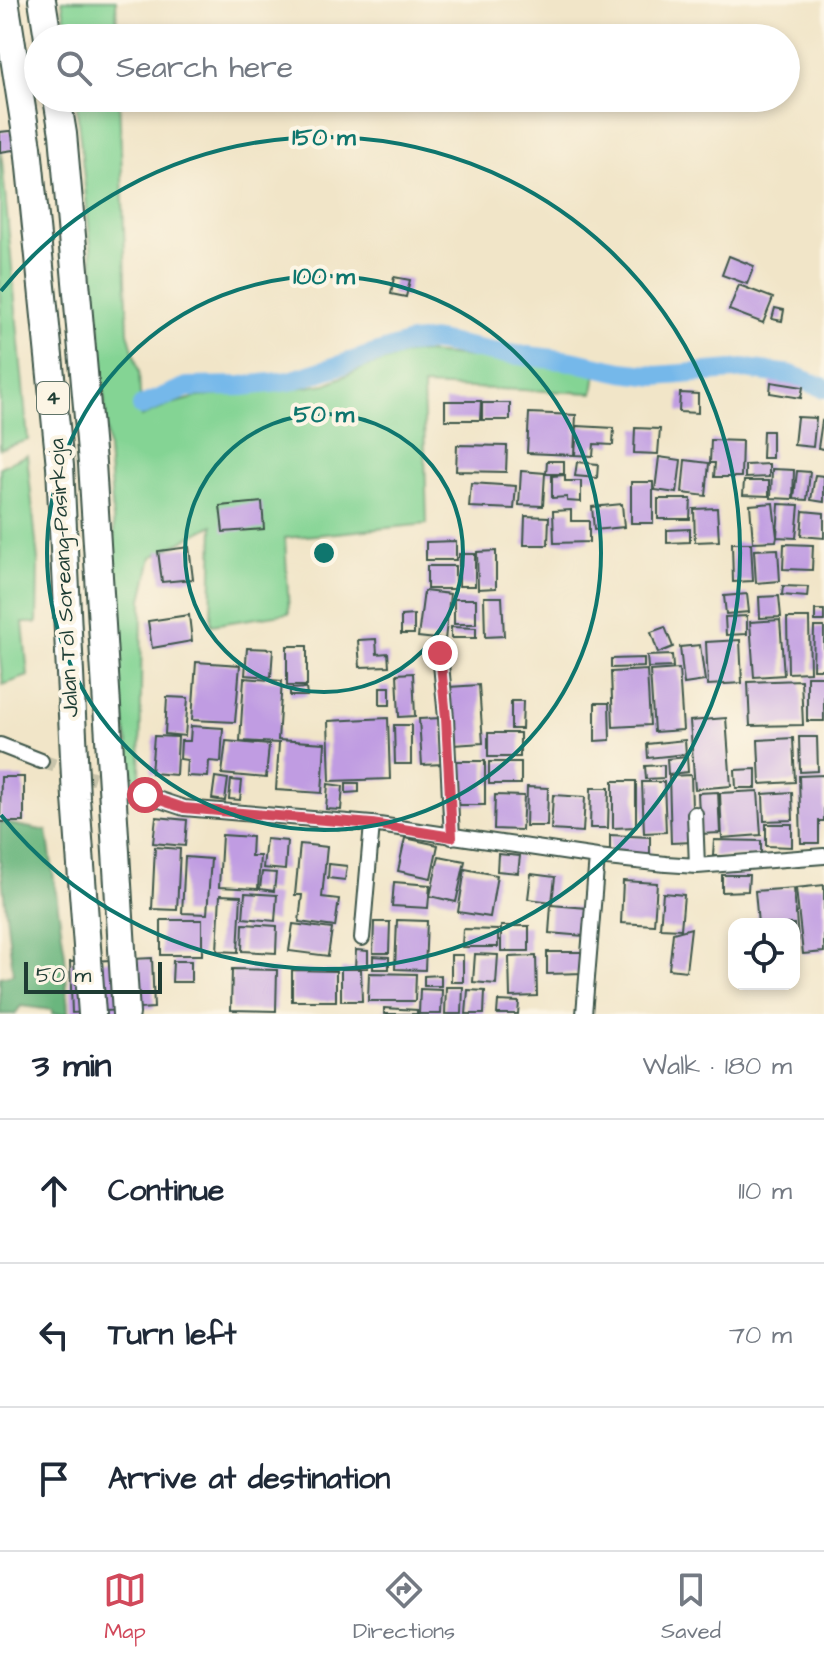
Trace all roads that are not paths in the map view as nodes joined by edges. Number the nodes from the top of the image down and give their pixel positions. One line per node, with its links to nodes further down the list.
1 (5, 0): 16 (highway, Jalan Tol Soreang–Pasirkoja / 4)
2 (42, 0): 3 (highway)
3 (46, 24)
4 (59, 112): 17 (highway, Jalan Tol Soreang–Pasirkoja / 4)
5 (440, 653): 11 (street)
6 (0, 745): 7 (street)
7 (41, 761)
8 (145, 795): 10 (street)
9 (695, 814): 14 (street)
10 (372, 824): 11 (street); 15 (street)
11 (452, 837): 13 (street)
12 (824, 856): 14 (street)
13 (597, 857): 14 (street); 18 (street)
14 (697, 866)
15 (362, 938)
16 (92, 1014)
17 (126, 1014)
18 (584, 1014)

